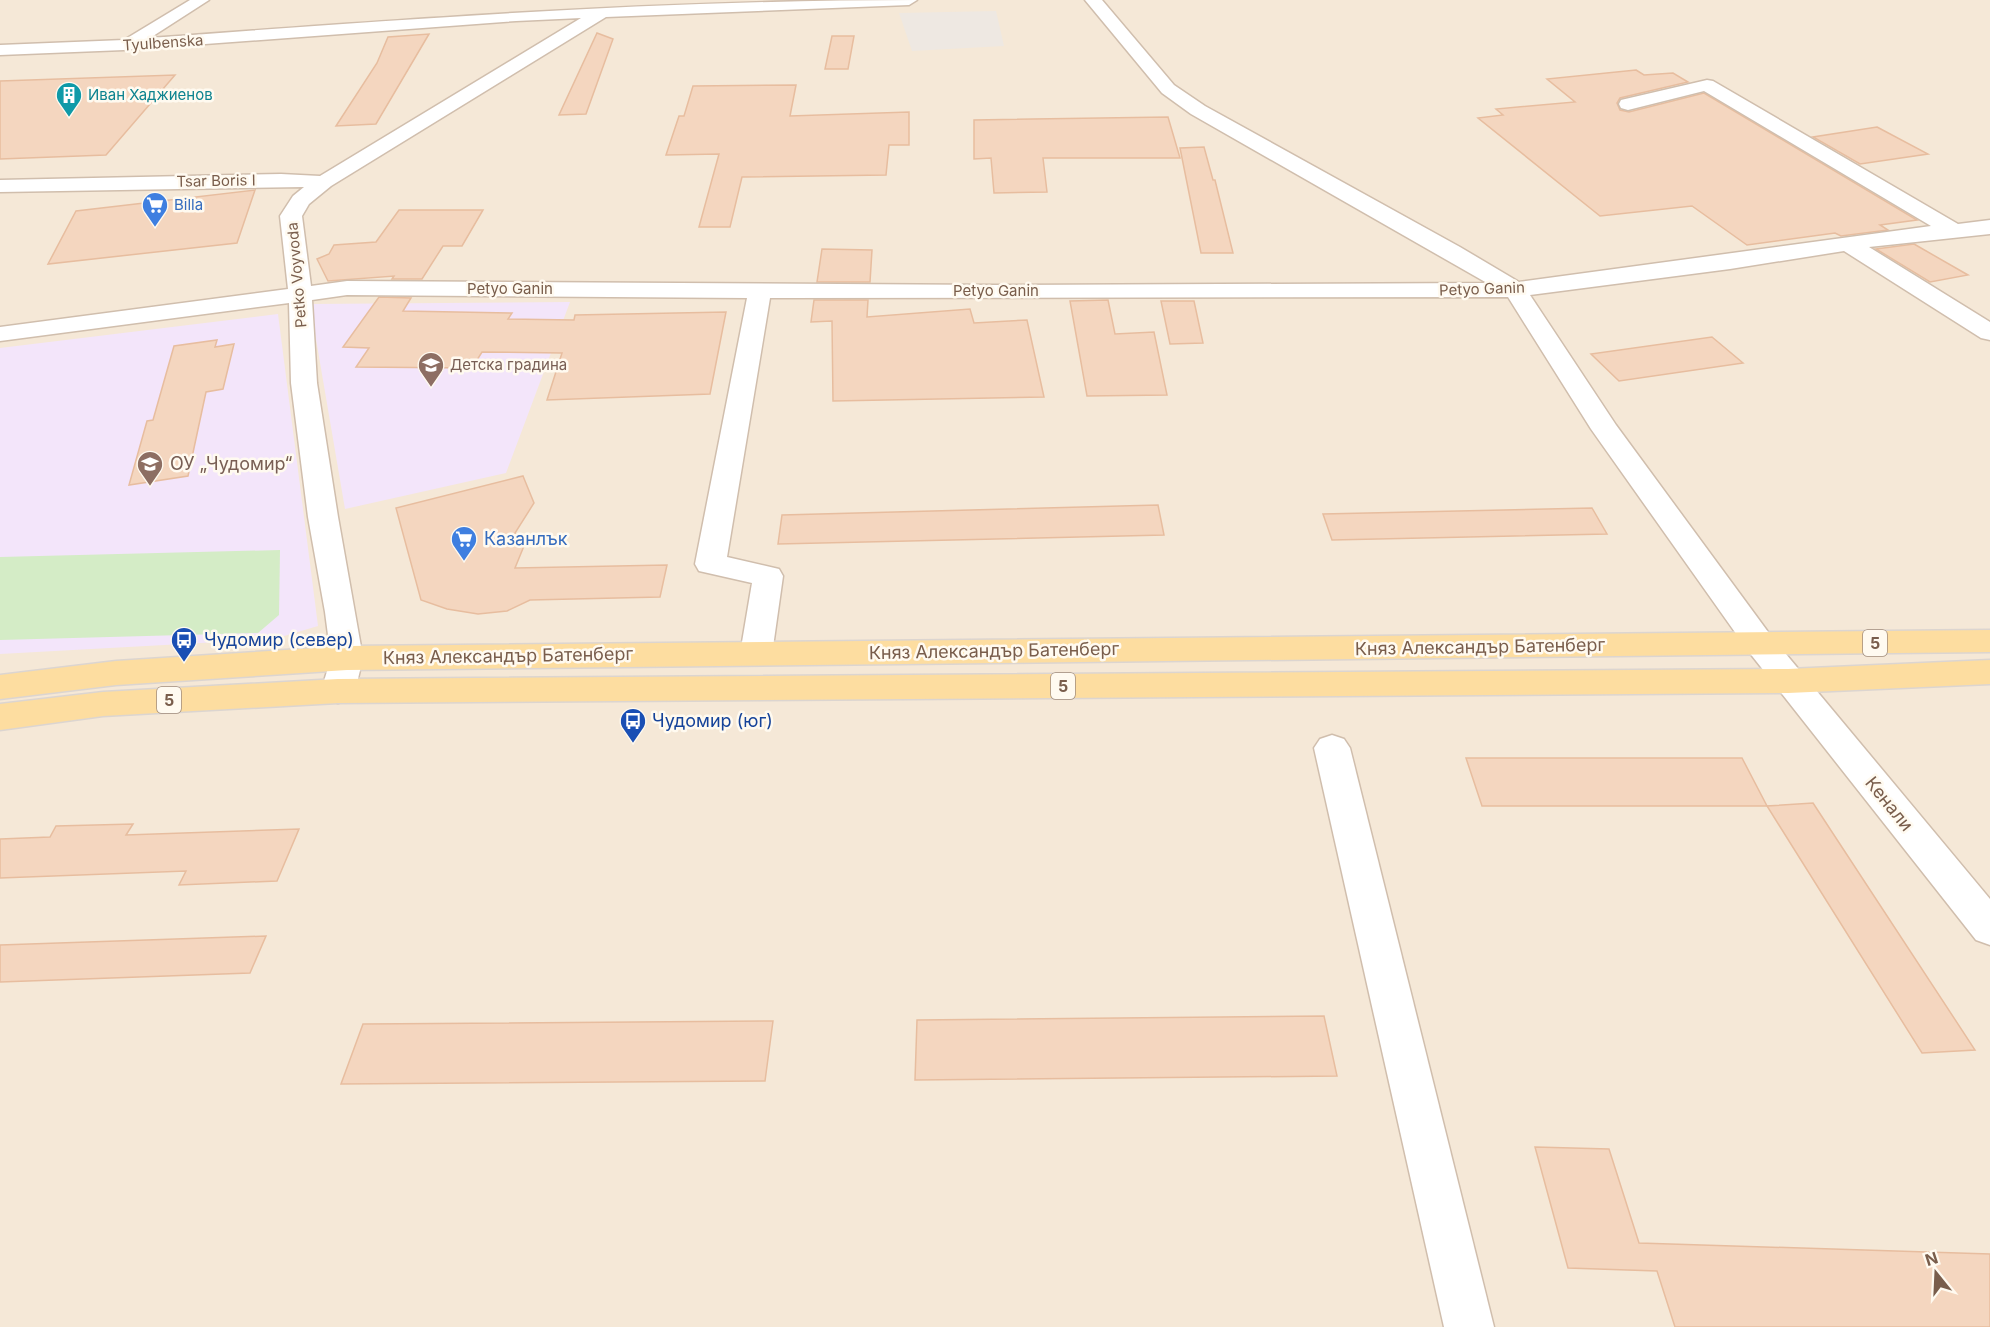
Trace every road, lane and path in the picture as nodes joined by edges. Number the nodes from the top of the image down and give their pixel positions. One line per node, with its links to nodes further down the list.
1 (201, 0): 7 (street)
2 (623, 0): 6 (street, Petko Voyvoda)
3 (909, 0): 5 (street, Tyulbenska)
4 (1093, 0): 16 (street)
5 (794, 2): 6 (street, Tyulbenska)
6 (603, 12): 7 (street, Tyulbenska); 10 (street, Petko Voyvoda)
7 (124, 45): 8 (street, Tyulbenska)
8 (0, 50)
9 (1628, 104): 13 (street)
10 (324, 182): 11 (street, Tsar Boris I); 17 (street, Petko Voyvoda)
11 (0, 186)
12 (1990, 227): 13 (street, Petyo Ganin)
13 (1956, 232): 14 (street, Petyo Ganin)
14 (1847, 243): 16 (street, Petyo Ganin); 19 (street)
15 (760, 290): 16 (street, Petyo Ganin); 17 (street, Petyo Ganin); 22 (street)
16 (1515, 290): 21 (street, Кенали)
17 (300, 293): 18 (street, Petyo Ganin); 23 (street, Petko Voyvoda)
18 (0, 333)
19 (1990, 333)
20 (1990, 641): 21 (main road, Княз Александър Батенберг / 5)
21 (1760, 644): 22 (main road, Княз Александър Батенберг / 5); 25 (street, Кенали)
22 (756, 654): 23 (main road, Княз Александър Батенберг / 5)
23 (347, 658): 26 (main road, Княз Александър Батенберг / 5); 27 (street, Petko Voyvoda)
24 (1990, 672): 25 (main road, 5)
25 (1788, 681): 27 (main road, Княз Александър Батенберг / 5); 30 (street, Кенали)
26 (0, 687)
27 (338, 691): 28 (main road, Княз Александър Батенберг / 5)
28 (0, 717)
29 (1332, 748): 31 (street)
30 (1990, 928)
31 (1469, 1327)

